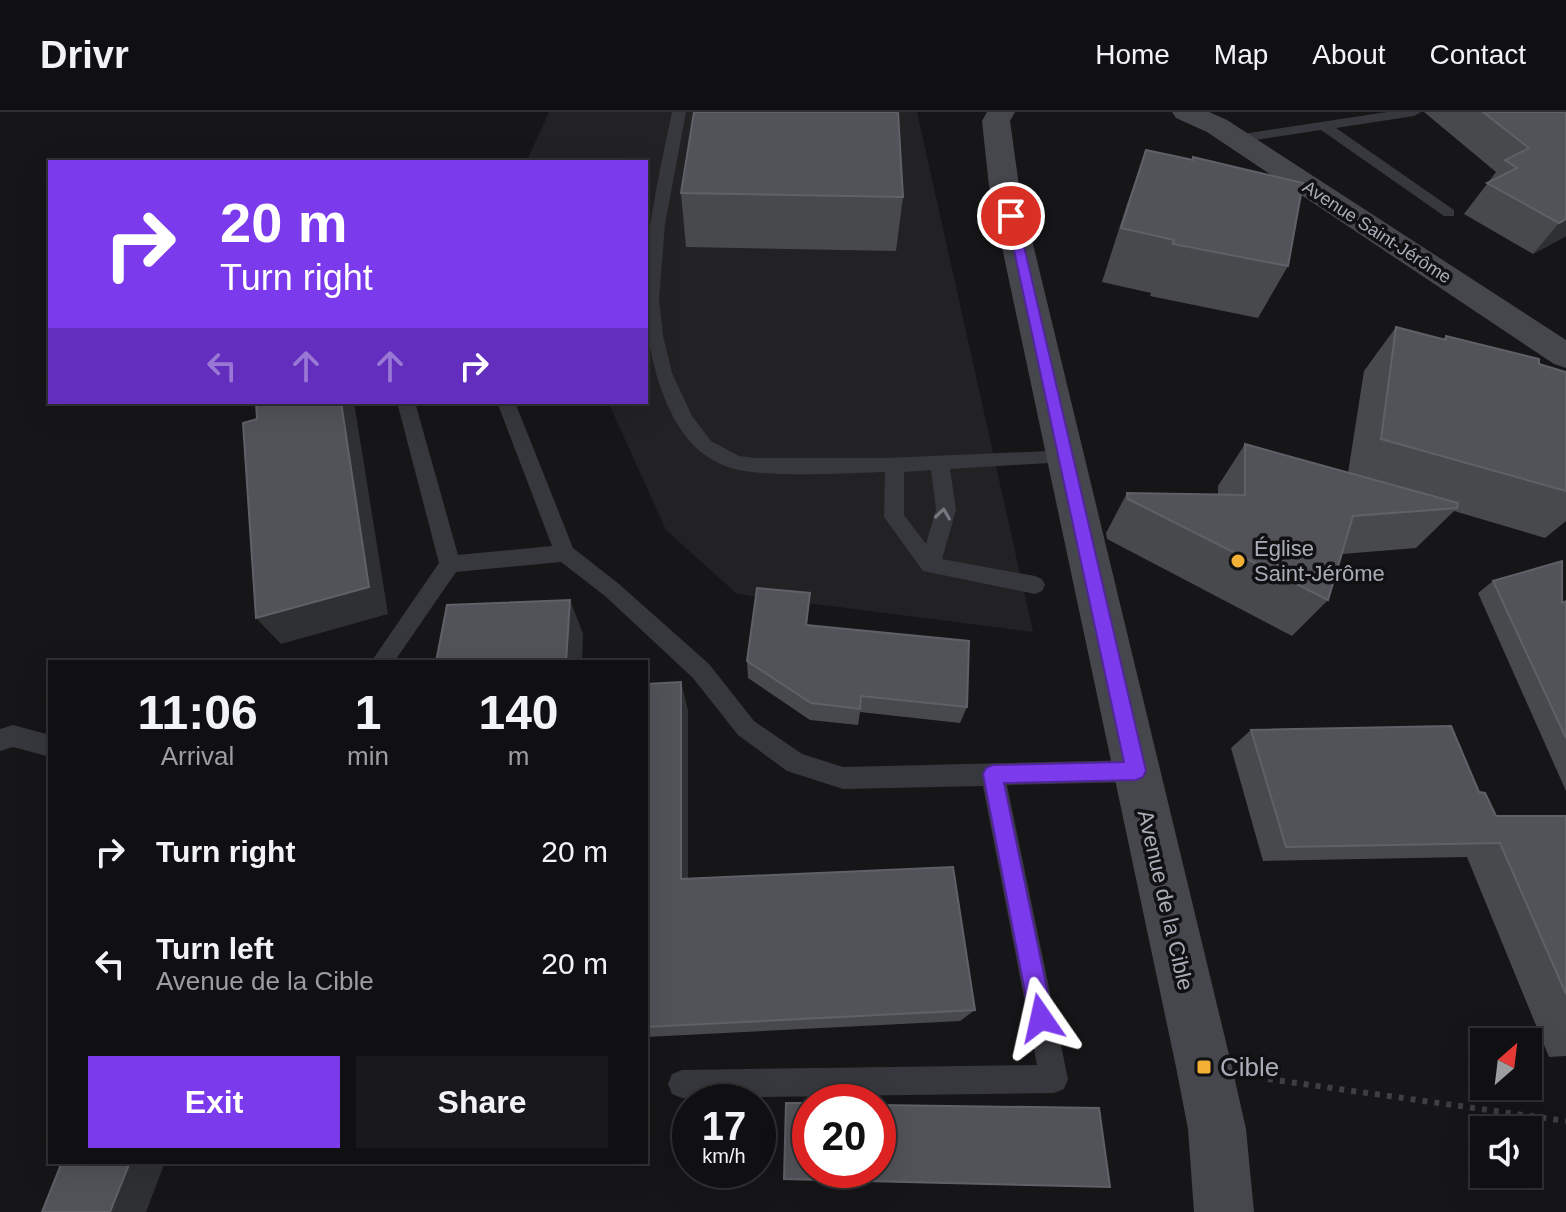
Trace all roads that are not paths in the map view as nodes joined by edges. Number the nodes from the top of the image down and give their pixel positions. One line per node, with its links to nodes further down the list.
1 (679, 112): 13 (lane)
2 (1186, 112): 6 (street, Avenue Saint-Jérôme)
3 (1414, 112): 5 (lane)
4 (995, 115): 11 (street, Avenue de la Cible)
5 (1322, 125): 6 (lane); 7 (lane)
6 (1236, 139): 8 (street, Avenue Saint-Jérôme)
7 (1449, 213)
8 (1566, 356)
9 (407, 404): 15 (lane)
10 (507, 404): 14 (lane)
11 (1065, 455): 12 (lane); 21 (street, Avenue de la Cible)
12 (940, 462): 13 (lane); 16 (lane, one-way to 12)
13 (895, 464): 16 (lane)
14 (565, 553): 15 (lane); 22 (lane)
15 (450, 564): 18 (lane)
16 (930, 565): 17 (lane)
17 (1035, 585)
18 (383, 660)
19 (0, 740): 20 (lane)
20 (48, 745)
21 (1136, 771): 22 (lane); 24 (street, Avenue de la Cible)
22 (993, 774): 23 (lane)
23 (682, 1084)
24 (1224, 1212)

